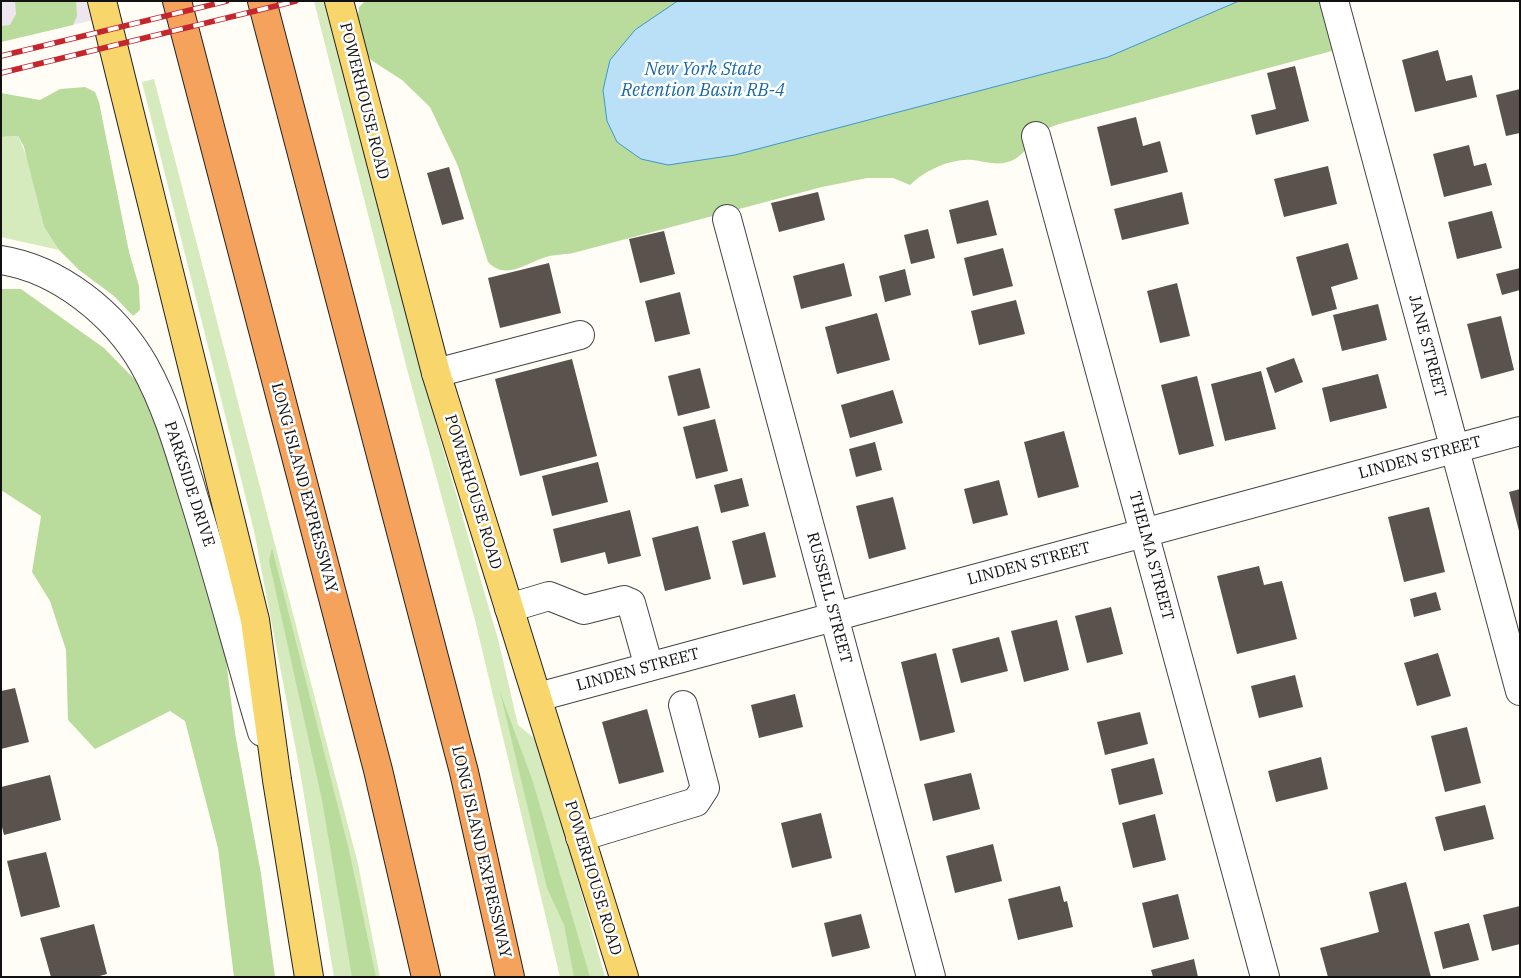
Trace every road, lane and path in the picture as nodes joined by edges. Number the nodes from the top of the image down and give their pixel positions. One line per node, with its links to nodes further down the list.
1 (102, 1): 20 (main road)
2 (177, 1): 23 (highway, LONG ISLAND EXPRESSWAY)
3 (262, 1): 24 (highway, LONG ISLAND EXPRESSWAY)
4 (339, 1): 10 (main road, POWERHOUSE ROAD)
5 (1334, 1): 12 (street, JANE STREET)
6 (1036, 136): 13 (street, THELMA STREET)
7 (727, 219): 15 (street, RUSSELL STREET)
8 (1, 260): 20 (street, PARKSIDE DRIVE)
9 (580, 335): 10 (street)
10 (436, 373): 14 (main road, POWERHOUSE ROAD)
11 (1520, 431): 12 (street, LINDEN STREET)
12 (1454, 449): 13 (street, LINDEN STREET); 17 (street, JANE STREET)
13 (1144, 533): 15 (street, LINDEN STREET); 27 (street, THELMA STREET)
14 (509, 608): 16 (street); 18 (main road, POWERHOUSE ROAD)
15 (834, 617): 16 (street, LINDEN STREET); 26 (street, RUSSELL STREET)
16 (649, 667): 18 (street, LINDEN STREET)
17 (1520, 692)
18 (538, 697): 21 (main road, POWERHOUSE ROAD)
19 (683, 705): 21 (street)
20 (277, 780): 22 (main road)
21 (580, 837): 25 (main road, POWERHOUSE ROAD)
22 (309, 977)
23 (426, 977)
24 (510, 977)
25 (624, 977)
26 (931, 977)
27 (1265, 977)

